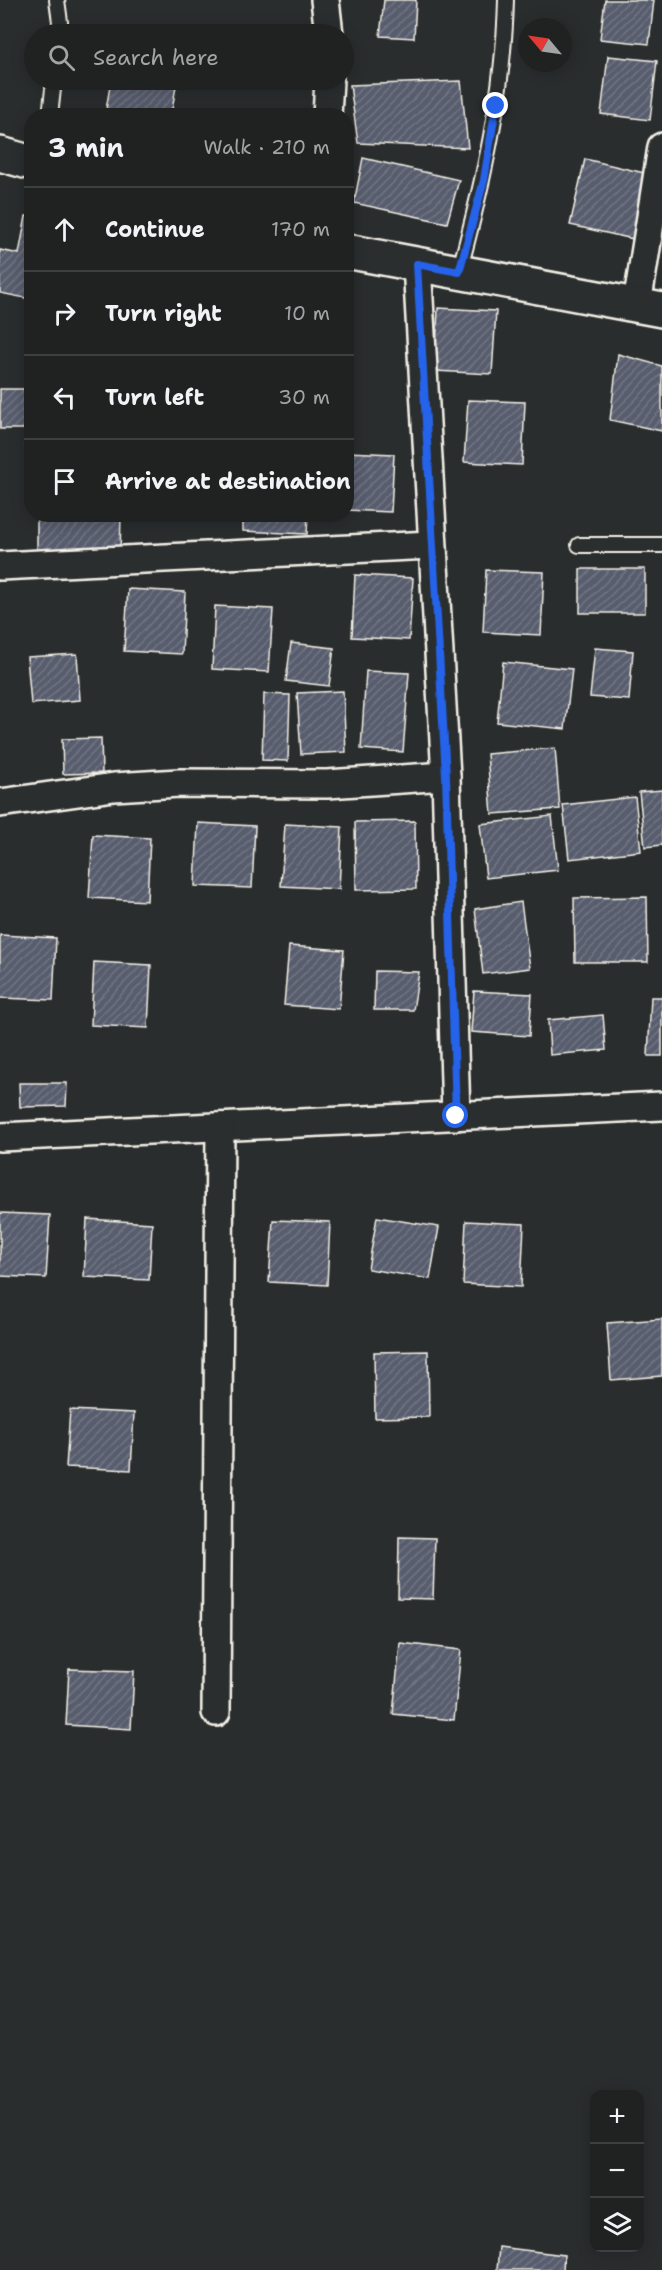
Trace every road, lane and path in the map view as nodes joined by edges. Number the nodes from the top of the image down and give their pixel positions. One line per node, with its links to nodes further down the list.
1 (57, 0): 4 (lane)
2 (326, 0): 5 (street)
3 (506, 0): 15 (lane)
4 (60, 24)
5 (328, 24)
6 (53, 90): 8 (lane)
7 (328, 90): 9 (street)
8 (51, 108)
9 (327, 108)
10 (662, 147): 16 (street)
11 (0, 154): 12 (street)
12 (24, 161)
13 (354, 252): 14 (street)
14 (417, 264): 15 (street); 17 (street)
15 (459, 272): 16 (street)
16 (650, 308)
17 (431, 545): 20 (street); 21 (street)
18 (579, 545): 19 (lane)
19 (662, 545)
20 (0, 566)
21 (446, 776): 22 (street); 24 (street)
22 (0, 803)
23 (662, 1106): 24 (street)
24 (456, 1116): 25 (street)
25 (220, 1126): 26 (street); 27 (street)
26 (0, 1137)
27 (216, 1712)

